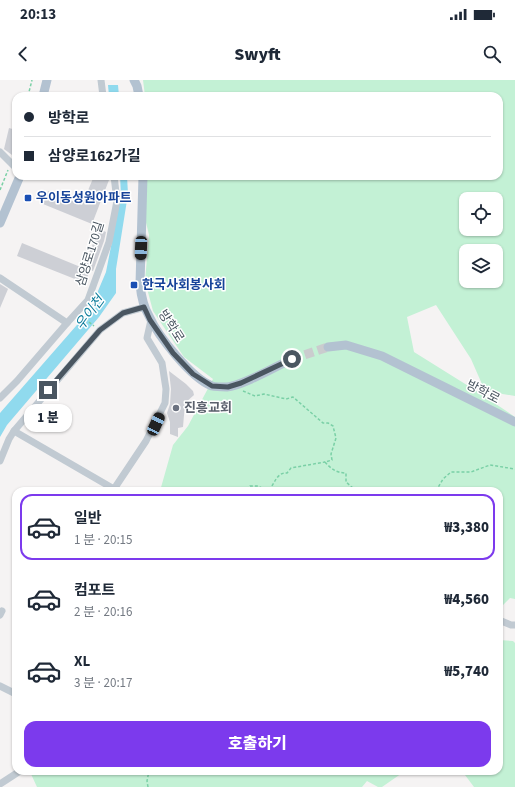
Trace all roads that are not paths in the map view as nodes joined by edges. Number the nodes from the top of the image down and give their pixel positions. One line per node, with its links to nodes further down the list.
1 (47, 80): 4 (main road)
2 (101, 80): 5 (street)
3 (134, 80): 6 (main road)
4 (44, 92)
5 (102, 92)
6 (139, 92)
7 (0, 152): 8 (street)
8 (12, 163)
9 (18, 180): 12 (main road)
10 (114, 180): 16 (street, 삼양로170길)
11 (143, 180): 14 (main road, 방학로)
12 (0, 223)
13 (0, 278): 16 (street)
14 (144, 307): 15 (main road, 방학로); 21 (street)
15 (150, 320): 18 (main road, 방학로); 24 (street)
16 (67, 323): 19 (street, 삼양로170길)
17 (328, 347): 20 (main road, 방학로)
18 (292, 359)
19 (0, 398)
20 (515, 422)
21 (14, 431): 22 (street); 23 (street)
22 (0, 461)
23 (111, 487)
24 (115, 487)
25 (503, 622): 26 (street)
26 (515, 625)
27 (0, 686): 28 (street)
28 (12, 692)
29 (14, 775): 30 (street)
30 (0, 784)

